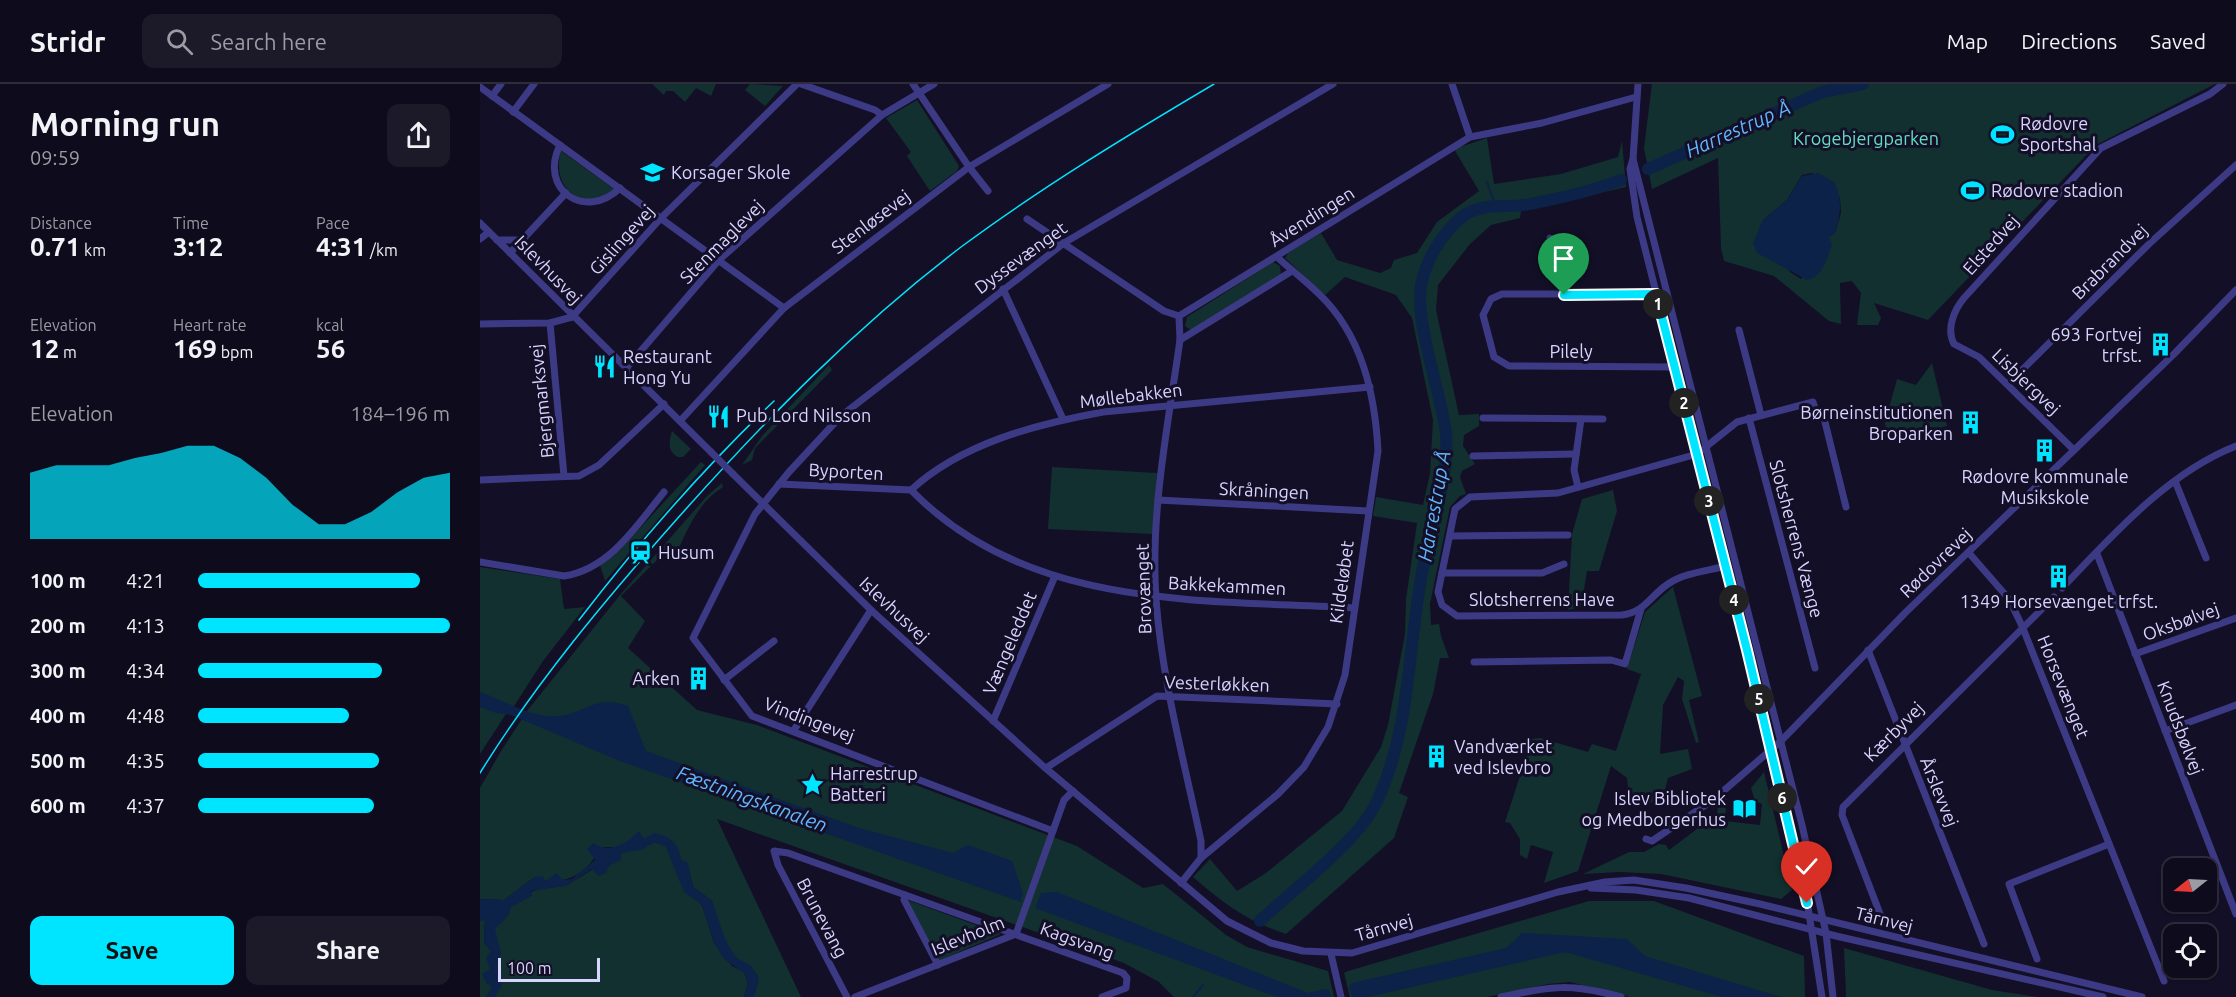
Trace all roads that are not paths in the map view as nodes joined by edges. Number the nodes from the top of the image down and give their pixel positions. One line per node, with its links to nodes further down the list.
1 (501, 84): 13 (street)
2 (534, 84): 15 (street)
3 (799, 84): 16 (street); 25 (street, Gislingevej)
4 (913, 84): 12 (street)
5 (934, 84): 12 (street, Stenmaglevej)
6 (1108, 84): 21 (street, Stenløsevej)
7 (1333, 84): 33 (street, Dyssevænget)
8 (1452, 84): 17 (street)
9 (1638, 84): 14 (street)
10 (2223, 84): 49 (street, Elstedvej)
11 (480, 87): 13 (street)
12 (919, 93): 16 (street, Stenmaglevej); 21 (street)
13 (492, 96): 15 (street)
14 (1636, 97): 17 (street, Åvendingen); 19 (street)
15 (513, 112): 18 (street)
16 (882, 115): 36 (street, Stenmaglevej)
17 (1470, 137): 35 (street, Åvendingen)
18 (560, 145): 22 (street); 24 (street)
19 (1633, 159): 40 (street); 63 (street)
20 (2236, 165): 52 (street, Brabrandvej)
21 (969, 167): 23 (street); 42 (street, Stenløsevej)
22 (620, 188): 24 (street); 25 (street)
23 (988, 191)
24 (566, 194): 32 (street)
25 (661, 218): 36 (street); 43 (street, Gislingevej)
26 (1027, 219): 33 (street)
27 (480, 223): 28 (street, Islevhusvej)
28 (489, 232): 30 (street); 31 (street, Islevhusvej)
29 (1550, 238): 41 (street)
30 (480, 239)
31 (497, 240): 32 (street); 34 (street, Islevhusvej)
32 (524, 240): 34 (street)
33 (1064, 243): 38 (street, Dyssevænget); 44 (street)
34 (510, 253): 43 (street, Islevhusvej)
35 (1277, 257): 37 (street, Kildeløbet); 44 (street, Åvendingen)
36 (719, 260): 42 (street); 50 (street, Stenmaglevej)
37 (1292, 271): 48 (street, Åvendingen); 53 (street, Kildeløbet)
38 (1002, 290): 59 (street); 72 (street, Dyssevænget)
39 (2236, 290): 65 (street, Rødovrevej)
40 (1656, 294): 41 (street); 51 (street)
41 (1564, 295): 51 (street, Pilely)
42 (784, 308): 62 (street, Stenløsevej)
43 (572, 316): 45 (street); 50 (street, Islevhusvej)
44 (1179, 316): 48 (street, Brovænget)
45 (550, 323): 46 (street); 69 (street, Bjergmarksvej)
46 (480, 324)
47 (1739, 330): 56 (street)
48 (1180, 340): 55 (street, Brovænget)
49 (1952, 340): 52 (street, Lisbjergvej)
50 (627, 367): 54 (street, Islevhusvej)
51 (1675, 367): 67 (street)
52 (2008, 384): 65 (street, Lisbjergvej)
53 (1370, 387): 55 (street, Møllebakken); 79 (street, Kildeløbet)
54 (664, 404): 62 (street, Islevhusvej); 69 (street)
55 (1171, 405): 59 (street, Møllebakken); 76 (street, Brovænget)
56 (1761, 415): 58 (street); 78 (street)
57 (1483, 418): 60 (street)
58 (1749, 418): 63 (street); 102 (street, Slotsherrens Vænge)
59 (1062, 419): 74 (street, Møllebakken)
60 (1581, 419): 61 (street); 66 (street)
61 (1603, 419)
62 (681, 420): 77 (street, Islevhusvej, bridge)
63 (1707, 446): 67 (street); 110 (street)
64 (2236, 446): 71 (street)
65 (2074, 450): 82 (street, Rødovrevej)
66 (1576, 454): 68 (street); 73 (street)
67 (1697, 454): 73 (street, Slotsherrens Have); 87 (street)
68 (1473, 456)
69 (564, 476): 70 (street)
70 (480, 480)
71 (2175, 481): 83 (street); 84 (street)
72 (779, 484): 74 (street, Byporten); 77 (street, Dyssevænget)
73 (1578, 487): 81 (street, Slotsherrens Have)
74 (911, 490): 89 (street, Bakkekammen)
75 (664, 492): 85 (street)
76 (1158, 500): 79 (street, Skråningen); 91 (street, Brovænget)
77 (764, 505): 95 (street, Islevhusvej); 103 (street, Vindingevej)
78 (1846, 507)
79 (1368, 511): 93 (street, Kildeløbet)
80 (1568, 535): 81 (street)
81 (1450, 536): 88 (street, Slotsherrens Have)
82 (1968, 553): 97 (street, Horsevænget); 99 (street, Rødovrevej)
83 (2097, 554): 90 (street); 100 (street, Knudsbølvej)
84 (2206, 558)
85 (480, 562)
86 (1564, 564): 88 (street, Slotsherrens Have)
87 (1726, 566): 94 (street, Slotsherrens Have); 112 (street)
88 (1442, 573): 94 (street, Slotsherrens Have)
89 (1055, 576): 91 (street, Bakkekammen); 107 (street, Vængeleddet)
90 (2062, 588)
91 (1156, 597): 93 (street, Bakkekammen); 104 (street, Brovænget)
92 (2054, 597): 97 (street, Kærbyvej)
93 (1353, 608): 105 (street, Kildeløbet)
94 (1641, 609): 101 (street, Slotsherrens Have)
95 (871, 610): 107 (street, Islevhusvej); 108 (street)
96 (2236, 618): 100 (street, Oksbølvej)
97 (2022, 626): 111 (street, Kærbyvej); 117 (street, Horsevænget)
98 (774, 641): 103 (street)
99 (1868, 650): 110 (street, Rødovrevej); 111 (street, Årslevvej)
100 (2135, 654): 109 (street, Knudsbølvej)
101 (1474, 662)
102 (1815, 668)
103 (724, 680): 108 (street, Vindingevej)
104 (1169, 694): 105 (street, Vesterløkken); 113 (street, Vesterløkken); 119 (street, Brovænget)
105 (1337, 704): 119 (street, Kildeløbet)
106 (2236, 705): 109 (street)
107 (993, 721): 113 (street, Islevhusvej)
108 (794, 730): 115 (street, Vindingevej)
109 (2165, 731): 123 (street, Knudsbølvej)
110 (1781, 741): 112 (street, Rødovrevej); 126 (street)
111 (1904, 744): 125 (street, Kærbyvej); 130 (street, Årslevvej)
112 (1771, 748): 116 (street, Rødovrevej); 124 (street)
113 (1046, 768): 114 (street, Islevhusvej)
114 (1073, 791): 115 (street, Islevholm); 120 (street, Islevhusvej)
115 (1053, 831): 129 (street, Islevholm)
116 (1646, 839)
117 (2109, 844): 132 (street); 134 (street, Horsevænget)
118 (774, 851): 122 (street, Kagsvang); 135 (street, Brunevang)
119 (1201, 858): 120 (street, Kildeløbet)
120 (1181, 883): 131 (street, Islevhusvej)
121 (1582, 887): 124 (street, Tårnvej); 127 (street, Tårnvej); 131 (street, Tårnvej)
122 (905, 895): 129 (street, Kagsvang); 133 (street)
123 (2236, 914)
124 (1809, 916): 126 (street, Tårnvej); 127 (street)
125 (1882, 919)
126 (1823, 920): 128 (street); 144 (street, Tårnvej)
127 (1812, 930): 128 (street, Tårnvej); 141 (street)
128 (1826, 933): 142 (street); 143 (street, Tårnvej)
129 (1016, 934): 133 (street, Islevholm); 137 (street, Kagsvang)
130 (1984, 944)
131 (1331, 954): 138 (street)
132 (2037, 959)
133 (938, 965): 136 (street, Islevholm)
134 (2164, 981)
135 (847, 997)
136 (855, 997)
137 (1102, 997)
138 (1341, 997)
139 (1501, 997): 140 (street)
140 (1621, 997)
141 (1822, 997)
142 (1833, 997)
143 (2103, 997)
144 (2142, 997)

